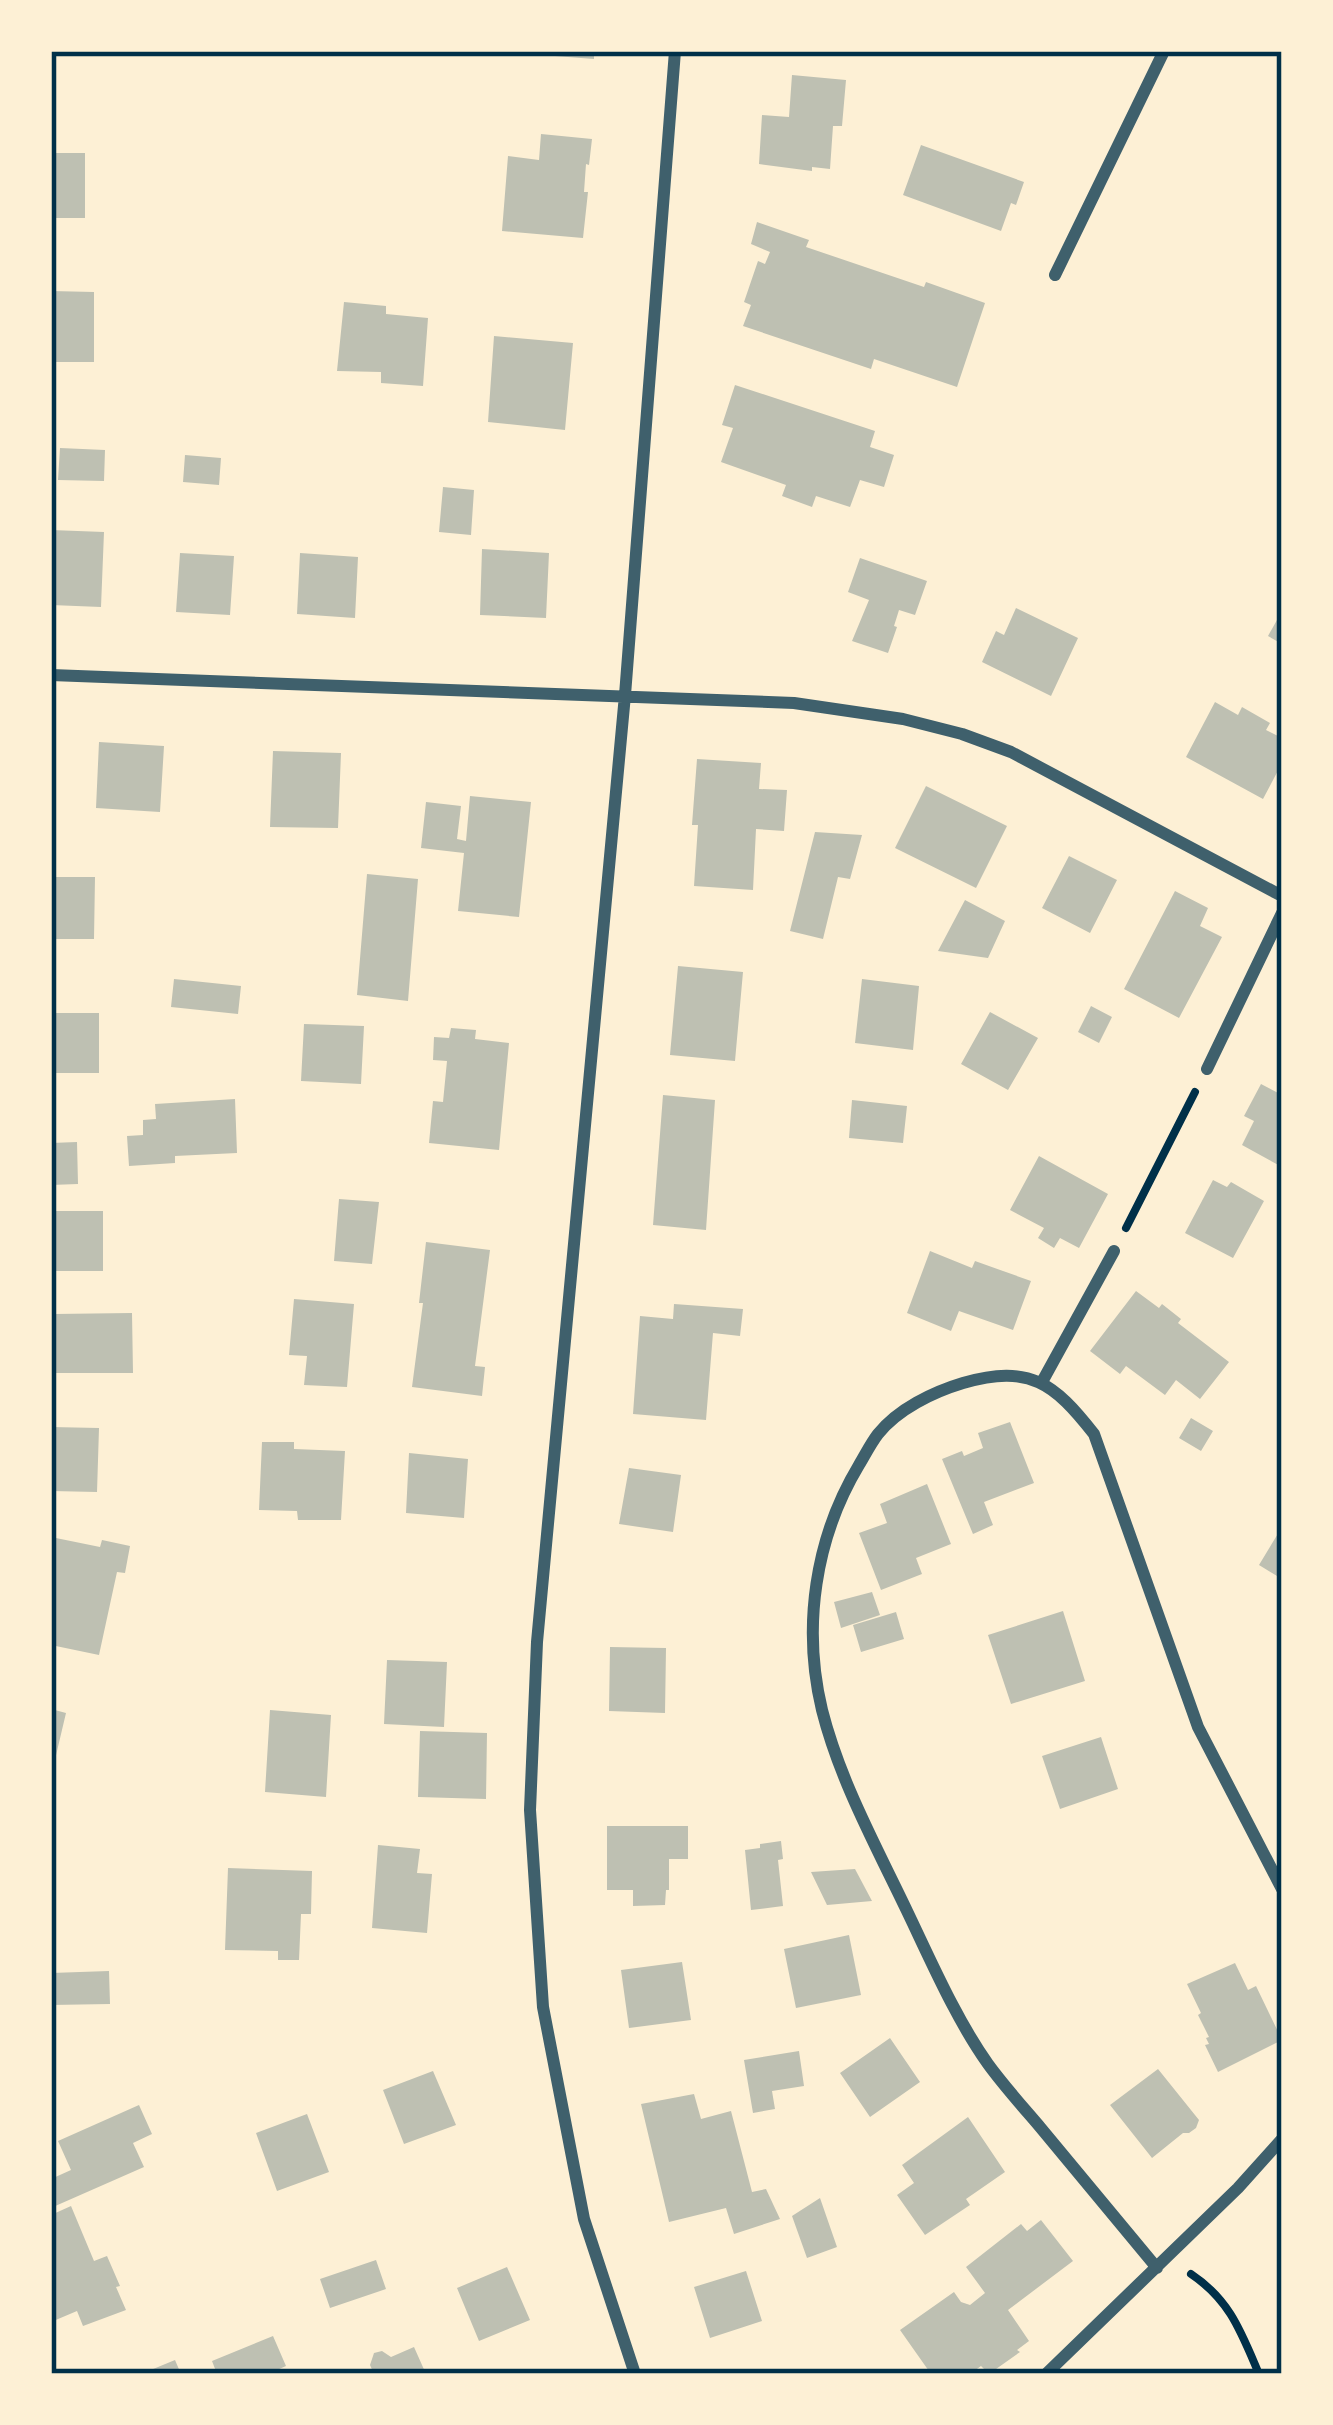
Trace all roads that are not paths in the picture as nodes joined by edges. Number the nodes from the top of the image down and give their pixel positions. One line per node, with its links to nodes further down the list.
1 (675, 51): 5 (street)
2 (1164, 51): 3 (street)
3 (1055, 275)
4 (51, 675): 5 (street)
5 (625, 695): 6 (street); 14 (street)
6 (1282, 896)
7 (1282, 913): 8 (street)
8 (1207, 1069)
9 (1114, 1251): 10 (street)
10 (1042, 1382): 11 (street); 13 (street)
11 (1282, 1889)
12 (1282, 2139): 13 (street)
13 (1162, 2263): 15 (street)
14 (635, 2374)
15 (1046, 2374)

